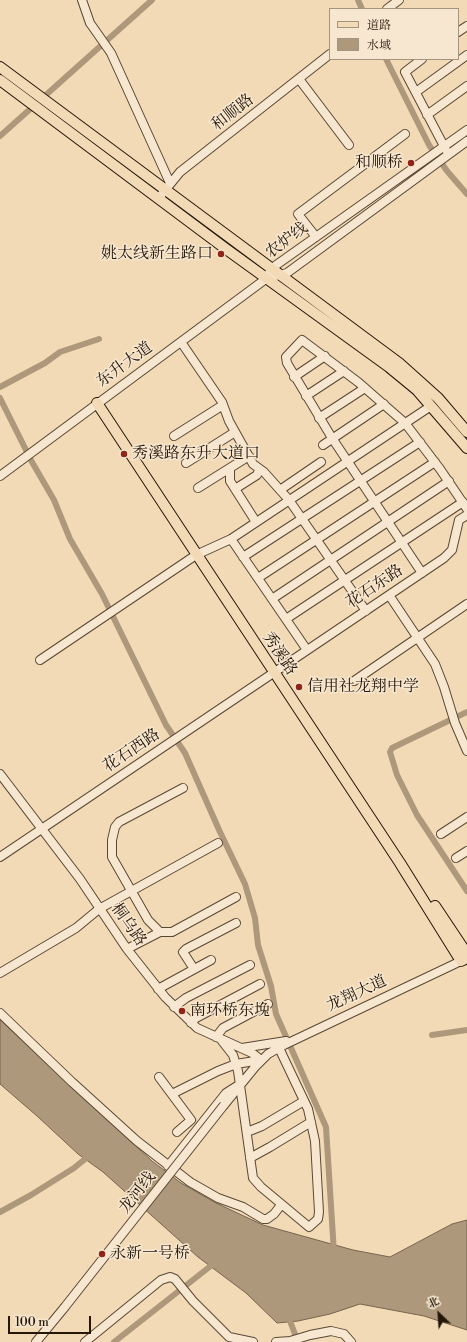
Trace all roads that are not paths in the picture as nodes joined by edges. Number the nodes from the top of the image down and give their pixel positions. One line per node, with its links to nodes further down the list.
1 (82, 0): 19 (street)
2 (399, 0): 3 (street)
3 (388, 8)
4 (329, 55): 8 (street, 和顺路)
5 (467, 55): 11 (street)
6 (421, 60): 11 (street)
7 (0, 67): 19 (main road)
8 (299, 79): 16 (street); 19 (street, 和顺路)
9 (0, 80): 20 (main road)
10 (467, 86): 12 (street)
11 (416, 92): 12 (street)
12 (427, 115): 17 (street)
13 (467, 130): 17 (street, 农炉线)
14 (405, 134): 21 (street)
15 (467, 140): 17 (street, 农炉线)
16 (349, 145)
17 (444, 152): 18 (street, 农炉线)
18 (431, 162): 21 (street, 农炉线); 23 (street, 农炉线)
19 (168, 185): 20 (street, 和顺路); 22 (main road)
20 (159, 198): 24 (main road)
21 (316, 237): 22 (street, 农炉线)
22 (272, 268): 23 (main road); 24 (street, 农炉线)
23 (282, 275): 24 (street, 农炉线); 38 (main road)
24 (267, 278): 25 (street, 东升大道); 34 (main road)
25 (181, 342): 31 (street, 东升大道); 33 (street)
26 (325, 356): 27 (street); 28 (street); 28 (street)
27 (344, 371): 29 (street); 30 (street)
28 (294, 377): 30 (street)
29 (365, 388): 32 (street); 35 (street)
30 (306, 396): 35 (street)
31 (99, 401): 51 (street, 东升大道); 70 (main road, 秀溪路)
32 (384, 404): 36 (street); 40 (street)
33 (223, 405): 37 (street); 39 (street)
34 (431, 406): 36 (street); 43 (main road)
35 (319, 418): 40 (street)
36 (405, 423): 41 (street); 46 (street)
37 (235, 432): 44 (street); 48 (street)
38 (467, 432)
39 (174, 436)
40 (333, 439): 42 (street); 46 (street)
41 (420, 442): 47 (street); 54 (street)
42 (323, 446)
43 (467, 448)
44 (249, 456): 49 (street); 50 (street)
45 (322, 462): 58 (street)
46 (348, 462): 54 (street); 59 (street)
47 (435, 462): 55 (street); 60 (street)
48 (186, 463)
49 (230, 468): 52 (street); 53 (street)
50 (259, 470): 57 (street); 58 (street)
51 (0, 476)
52 (216, 477): 53 (street); 56 (street)
53 (230, 481): 57 (street)
54 (360, 481): 60 (street); 64 (street)
55 (449, 481): 61 (street); 66 (street)
56 (198, 488)
57 (235, 489): 65 (street)
58 (280, 490): 59 (street)
59 (289, 500): 64 (street); 65 (street)
60 (374, 502): 66 (street); 68 (street)
61 (463, 502): 62 (street); 69 (street)
62 (467, 509)
63 (467, 515): 73 (street, 花石东路)
64 (302, 518): 68 (street); 71 (street)
65 (256, 522): 67 (street)
66 (388, 522): 69 (street); 72 (street)
67 (231, 538): 70 (street); 71 (street)
68 (317, 540): 72 (street); 74 (street)
69 (401, 542): 73 (street); 75 (street)
70 (199, 553): 83 (street); 84 (main road, 秀溪路)
71 (243, 557): 74 (street)
72 (331, 560): 75 (street); 77 (street)
73 (422, 573): 76 (street, 花石东路)
74 (258, 578): 77 (street)
75 (345, 580): 79 (street); 80 (street)
76 (389, 595): 79 (street, 花石东路); 81 (street)
77 (272, 599): 80 (street)
78 (467, 604): 81 (street)
79 (366, 611): 82 (street, 花石东路)
80 (286, 619): 82 (street)
81 (418, 638): 85 (street); 86 (street)
82 (307, 650): 84 (street, 花石东路)
83 (40, 660)
84 (276, 671): 90 (street, 花石西路); 102 (main road, 秀溪路)
85 (354, 681)
86 (467, 751)
87 (0, 774): 90 (street, 桐乌路)
88 (183, 788): 96 (street)
89 (467, 817): 91 (street)
90 (42, 829): 94 (street, 花石西路); 98 (street, 桐乌路)
91 (442, 834)
92 (218, 843): 96 (street)
93 (467, 851): 95 (street)
94 (0, 857)
95 (456, 858)
96 (132, 891): 98 (street); 100 (street)
97 (236, 897): 100 (street)
98 (99, 909): 101 (street, 桐乌路); 106 (street)
99 (236, 923): 105 (street)
100 (160, 932): 101 (street)
101 (127, 949): 108 (street, 桐乌路)
102 (465, 958): 114 (street, 龙翔大道)
103 (211, 960): 105 (street)
104 (250, 965): 110 (street)
105 (194, 970): 108 (street)
106 (0, 973)
107 (260, 984): 112 (street)
108 (158, 989): 110 (street, 桐乌路)
109 (268, 1004): 113 (street)
110 (174, 1007): 112 (street, 桐乌路)
111 (0, 1013): 127 (street)
112 (191, 1023): 113 (street, 桐乌路)
113 (219, 1039): 116 (street, 桐乌路); 118 (street)
114 (295, 1040): 115 (street, 龙翔大道); 116 (street)
115 (281, 1046): 117 (street, 龙翔大道); 122 (street)
116 (240, 1048): 117 (street, 桐乌路)
117 (261, 1060): 118 (street); 120 (street, 龙河线)
118 (236, 1064): 120 (street); 121 (street)
119 (159, 1077): 121 (street)
120 (239, 1086): 125 (street); 127 (street); 129 (street, 龙河线, bridge)
121 (172, 1094): 124 (street)
122 (304, 1101): 123 (street); 125 (street)
123 (312, 1122): 126 (street); 128 (street)
124 (177, 1132)
125 (247, 1132): 126 (street)
126 (250, 1158): 128 (street)
127 (168, 1166): 128 (street)
128 (282, 1205)
129 (36, 1342)
130 (85, 1342): 131 (street)
131 (253, 1342)
132 (276, 1342): 133 (street)
133 (351, 1342)

